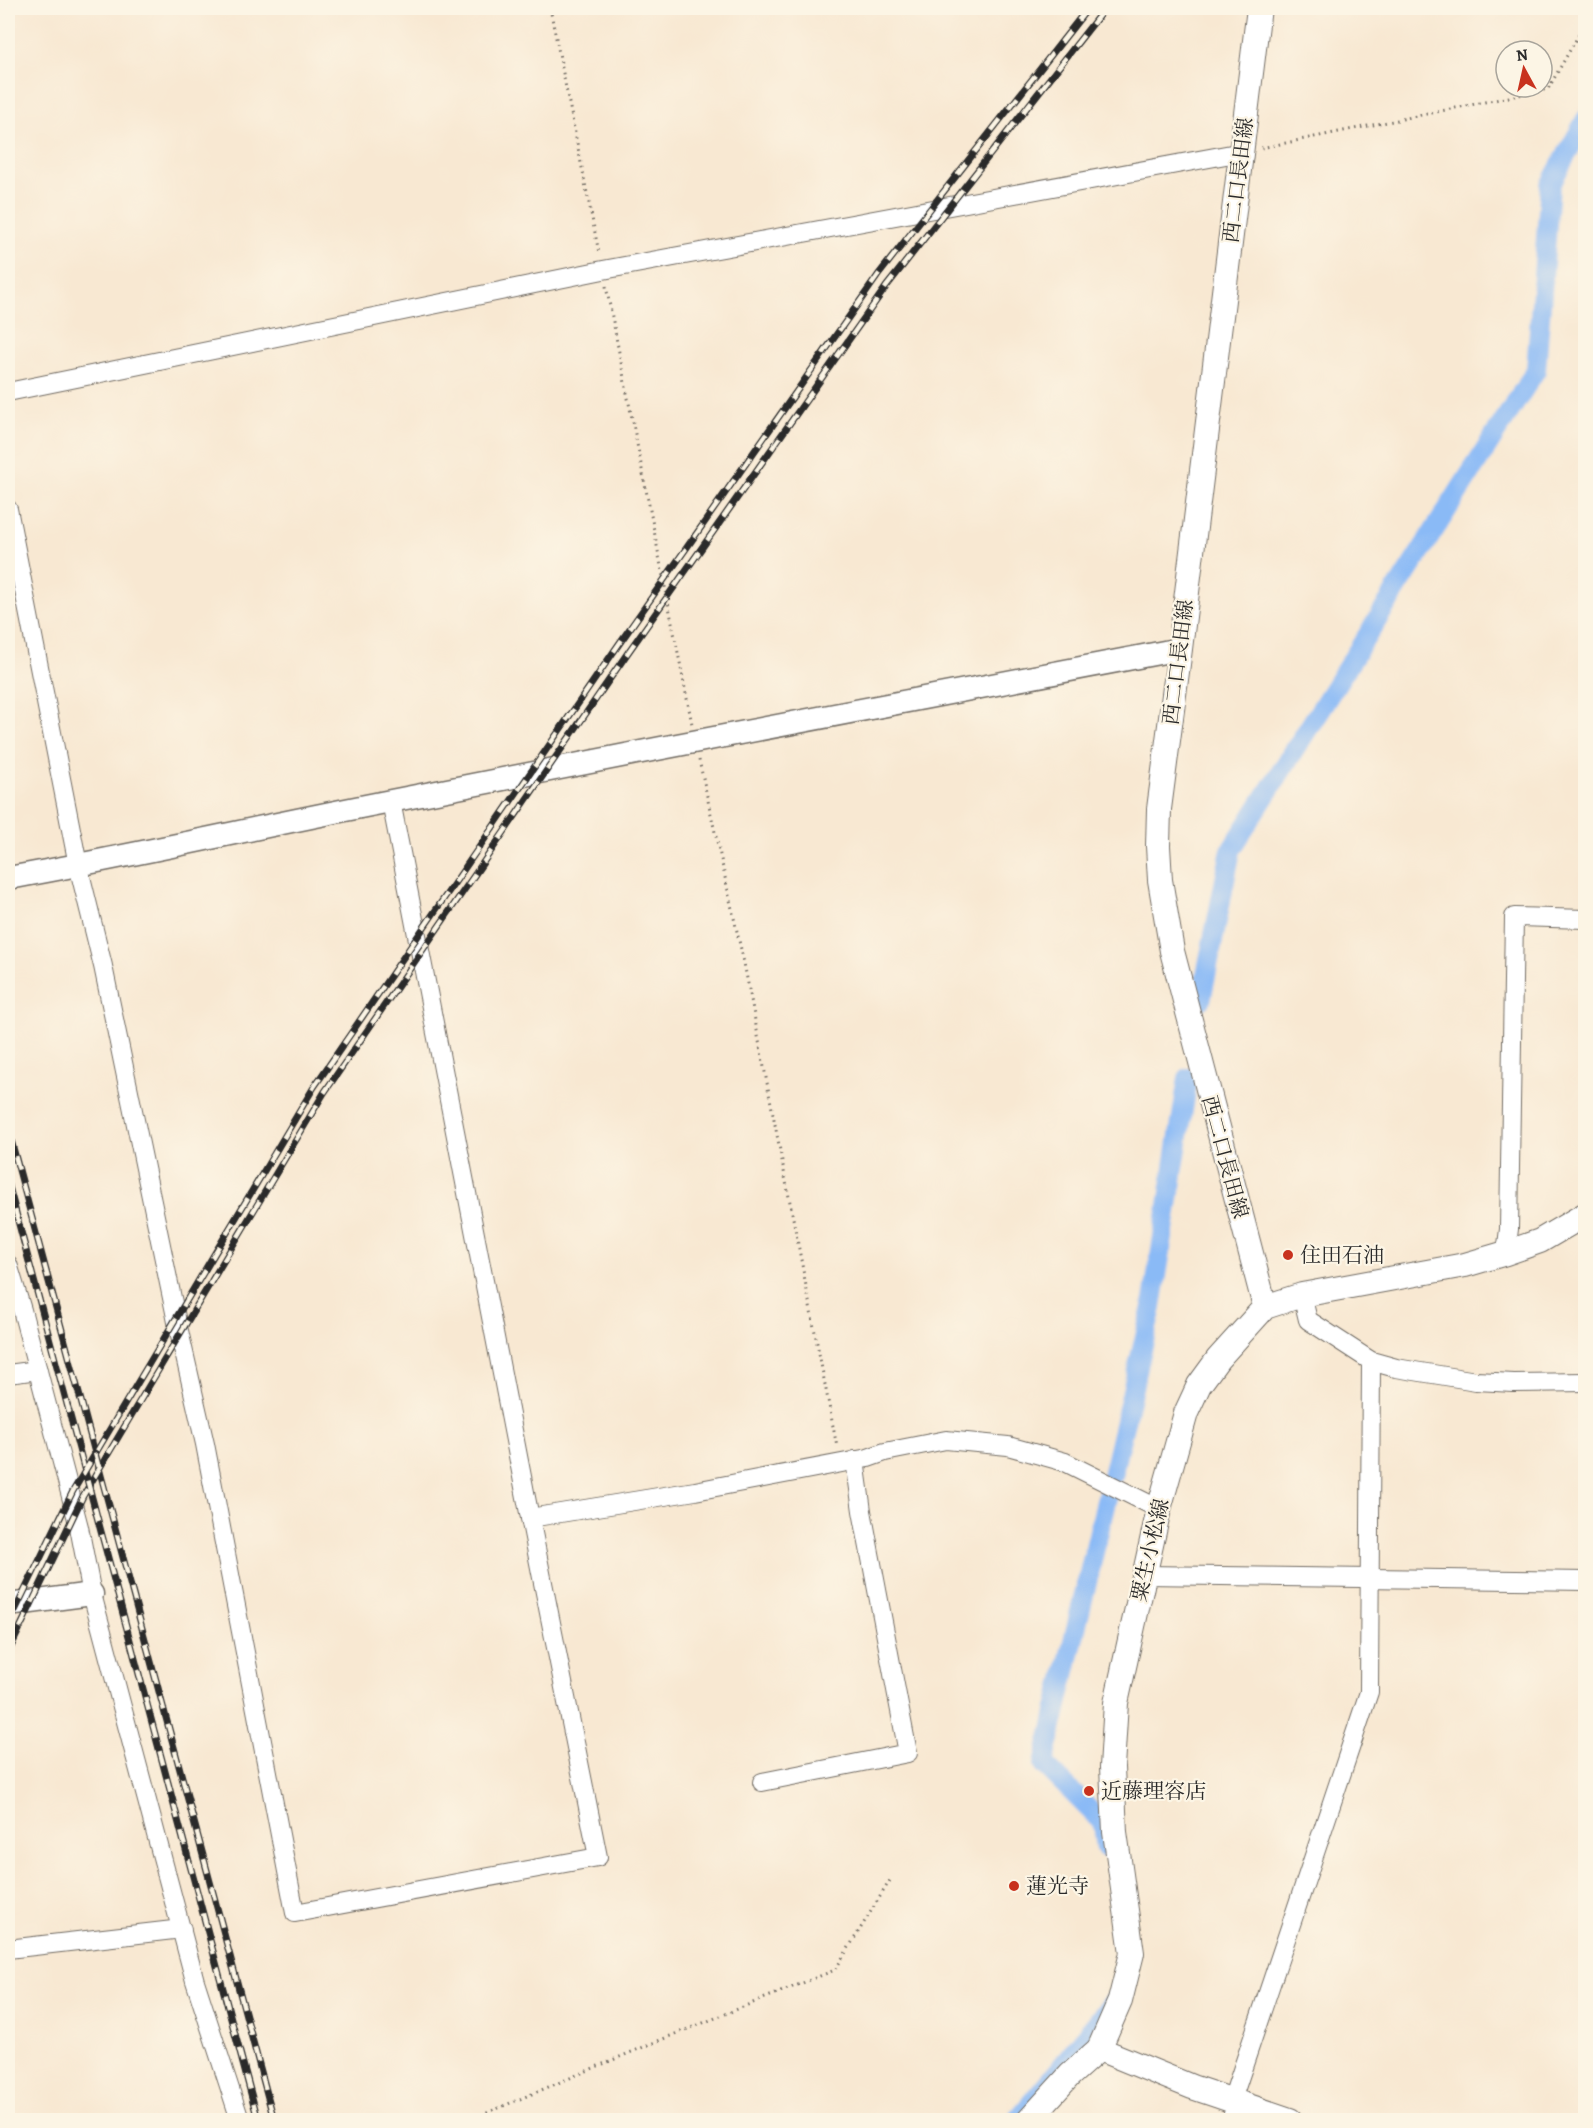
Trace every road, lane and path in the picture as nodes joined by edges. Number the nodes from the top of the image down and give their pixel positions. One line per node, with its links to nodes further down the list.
1 (550, 8): 5 (path)
2 (1258, 8): 4 (main road, 西二口長田線)
3 (1586, 22): 4 (path)
4 (1242, 152): 5 (street); 8 (main road, 西二口長田線)
5 (603, 270): 6 (street); 9 (path)
6 (8, 392)
7 (8, 509): 11 (street)
8 (1180, 649): 9 (street); 18 (main road, 西二口長田線)
9 (695, 741): 10 (street); 23 (path)
10 (391, 801): 11 (street); 25 (street)
11 (78, 866): 12 (street); 25 (street)
12 (8, 878)
13 (1586, 919): 15 (street)
14 (1586, 1214): 15 (main road, 粟生小松線)
15 (1506, 1253): 17 (main road, 粟生小松線)
16 (8, 1264): 20 (street)
17 (1302, 1295): 18 (main road, 粟生小松線); 19 (street)
18 (1265, 1307): 24 (main road, 粟生小松線)
19 (1371, 1361): 22 (street); 27 (street)
20 (38, 1370): 21 (street); 29 (street)
21 (8, 1374)
22 (1586, 1382)
23 (848, 1461): 24 (street); 25 (street); 31 (street)
24 (1159, 1509): 26 (main road, 粟生小松線)
25 (530, 1518)
26 (1143, 1575): 27 (street); 35 (main road, 粟生小松線)
27 (1369, 1577): 28 (street); 36 (street)
28 (1586, 1581)
29 (92, 1594): 30 (street); 33 (street)
30 (8, 1605)
31 (762, 1782)
32 (892, 1877): 38 (path)
33 (182, 1929): 34 (street); 37 (street)
34 (8, 1949)
35 (1099, 2049): 36 (main road); 39 (main road, 粟生小松線)
36 (1231, 2110): 40 (main road)
37 (240, 2121)
38 (470, 2121)
39 (1029, 2121)
40 (1290, 2121)

